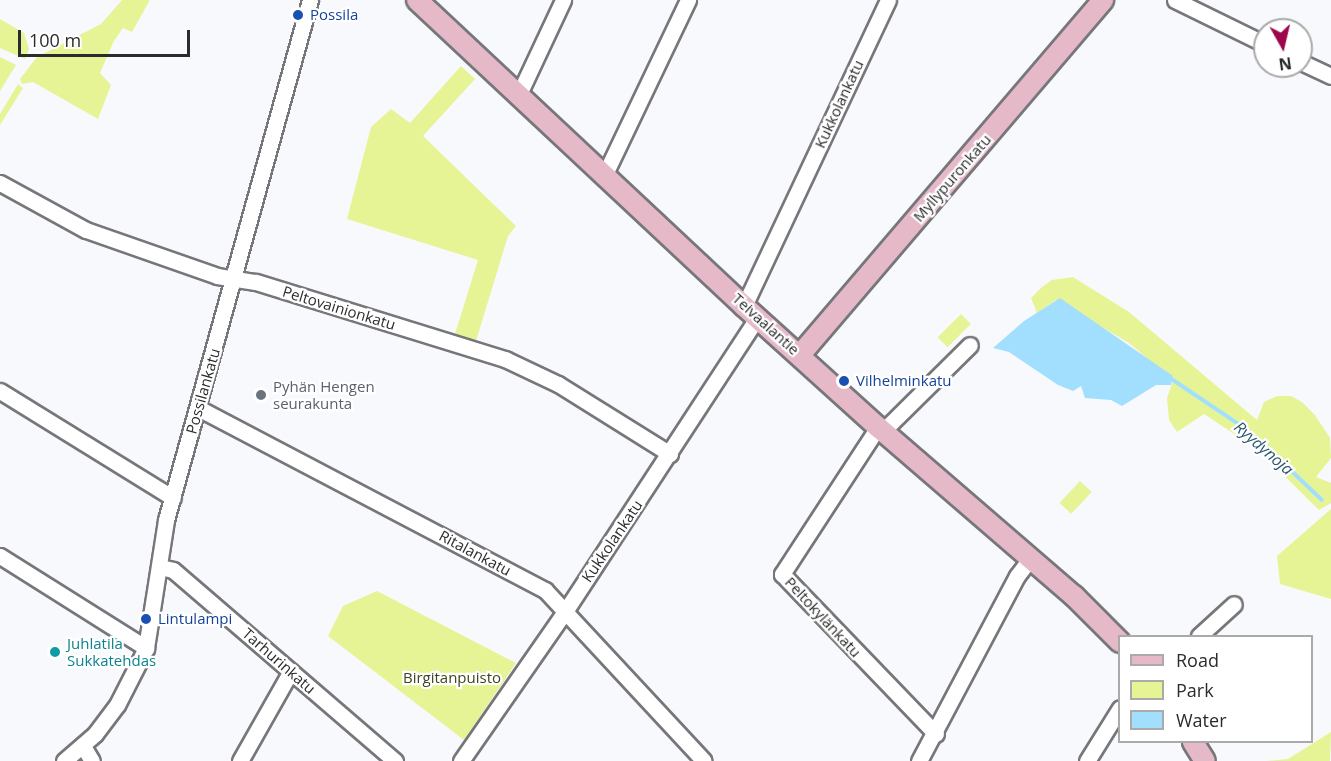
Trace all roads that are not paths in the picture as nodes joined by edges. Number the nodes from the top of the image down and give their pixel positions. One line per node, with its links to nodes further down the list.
1 (310, 0): 14 (street, Possilankatu)
2 (419, 0): 11 (main road, Teivaalantie)
3 (563, 0): 11 (street)
4 (688, 0): 12 (street)
5 (888, 0): 15 (street, Kukkolankatu)
6 (1103, 0): 17 (main road, Myllypuronkatu)
7 (1175, 0): 8 (street)
8 (1253, 38)
9 (1313, 68): 10 (street)
10 (1331, 76)
11 (519, 94): 12 (main road, Teivaalantie)
12 (605, 174): 15 (main road, Teivaalantie)
13 (0, 183): 14 (street, Peltovainionkatu)
14 (236, 278): 19 (street, Possilankatu); 21 (street, Peltovainionkatu)
15 (751, 311): 17 (main road, Teivaalantie); 21 (street, Kukkolankatu)
16 (970, 345): 20 (street)
17 (800, 355): 20 (main road, Teivaalantie)
18 (0, 391): 22 (street)
19 (198, 408): 22 (street, Possilankatu); 27 (street, Ritalankatu)
20 (880, 429): 24 (main road, Teivaalantie); 33 (street, Peltokylänkatu)
21 (670, 454): 27 (street, Kukkolankatu)
22 (173, 498): 25 (street, Possilankatu)
23 (0, 556): 30 (street)
24 (1030, 559): 29 (main road, Teivaalantie); 33 (street)
25 (160, 567): 30 (street, Possilankatu); 31 (street, Tarhurinkatu)
26 (1234, 604): 28 (street)
27 (564, 613): 40 (street, Kukkolankatu); 41 (street, Ritalankatu)
28 (1200, 635)
29 (1118, 641)
30 (146, 648): 35 (street, Possilankatu)
31 (291, 671): 38 (street); 39 (street, Tarhurinkatu)
32 (1118, 710): 43 (street)
33 (936, 734): 42 (street)
34 (1194, 743): 44 (main road)
35 (83, 746): 36 (street, Possilankatu); 37 (street)
36 (64, 761)
37 (92, 761)
38 (240, 761)
39 (395, 761)
40 (460, 761)
41 (704, 761)
42 (919, 761)
43 (1088, 761)
44 (1205, 761)

